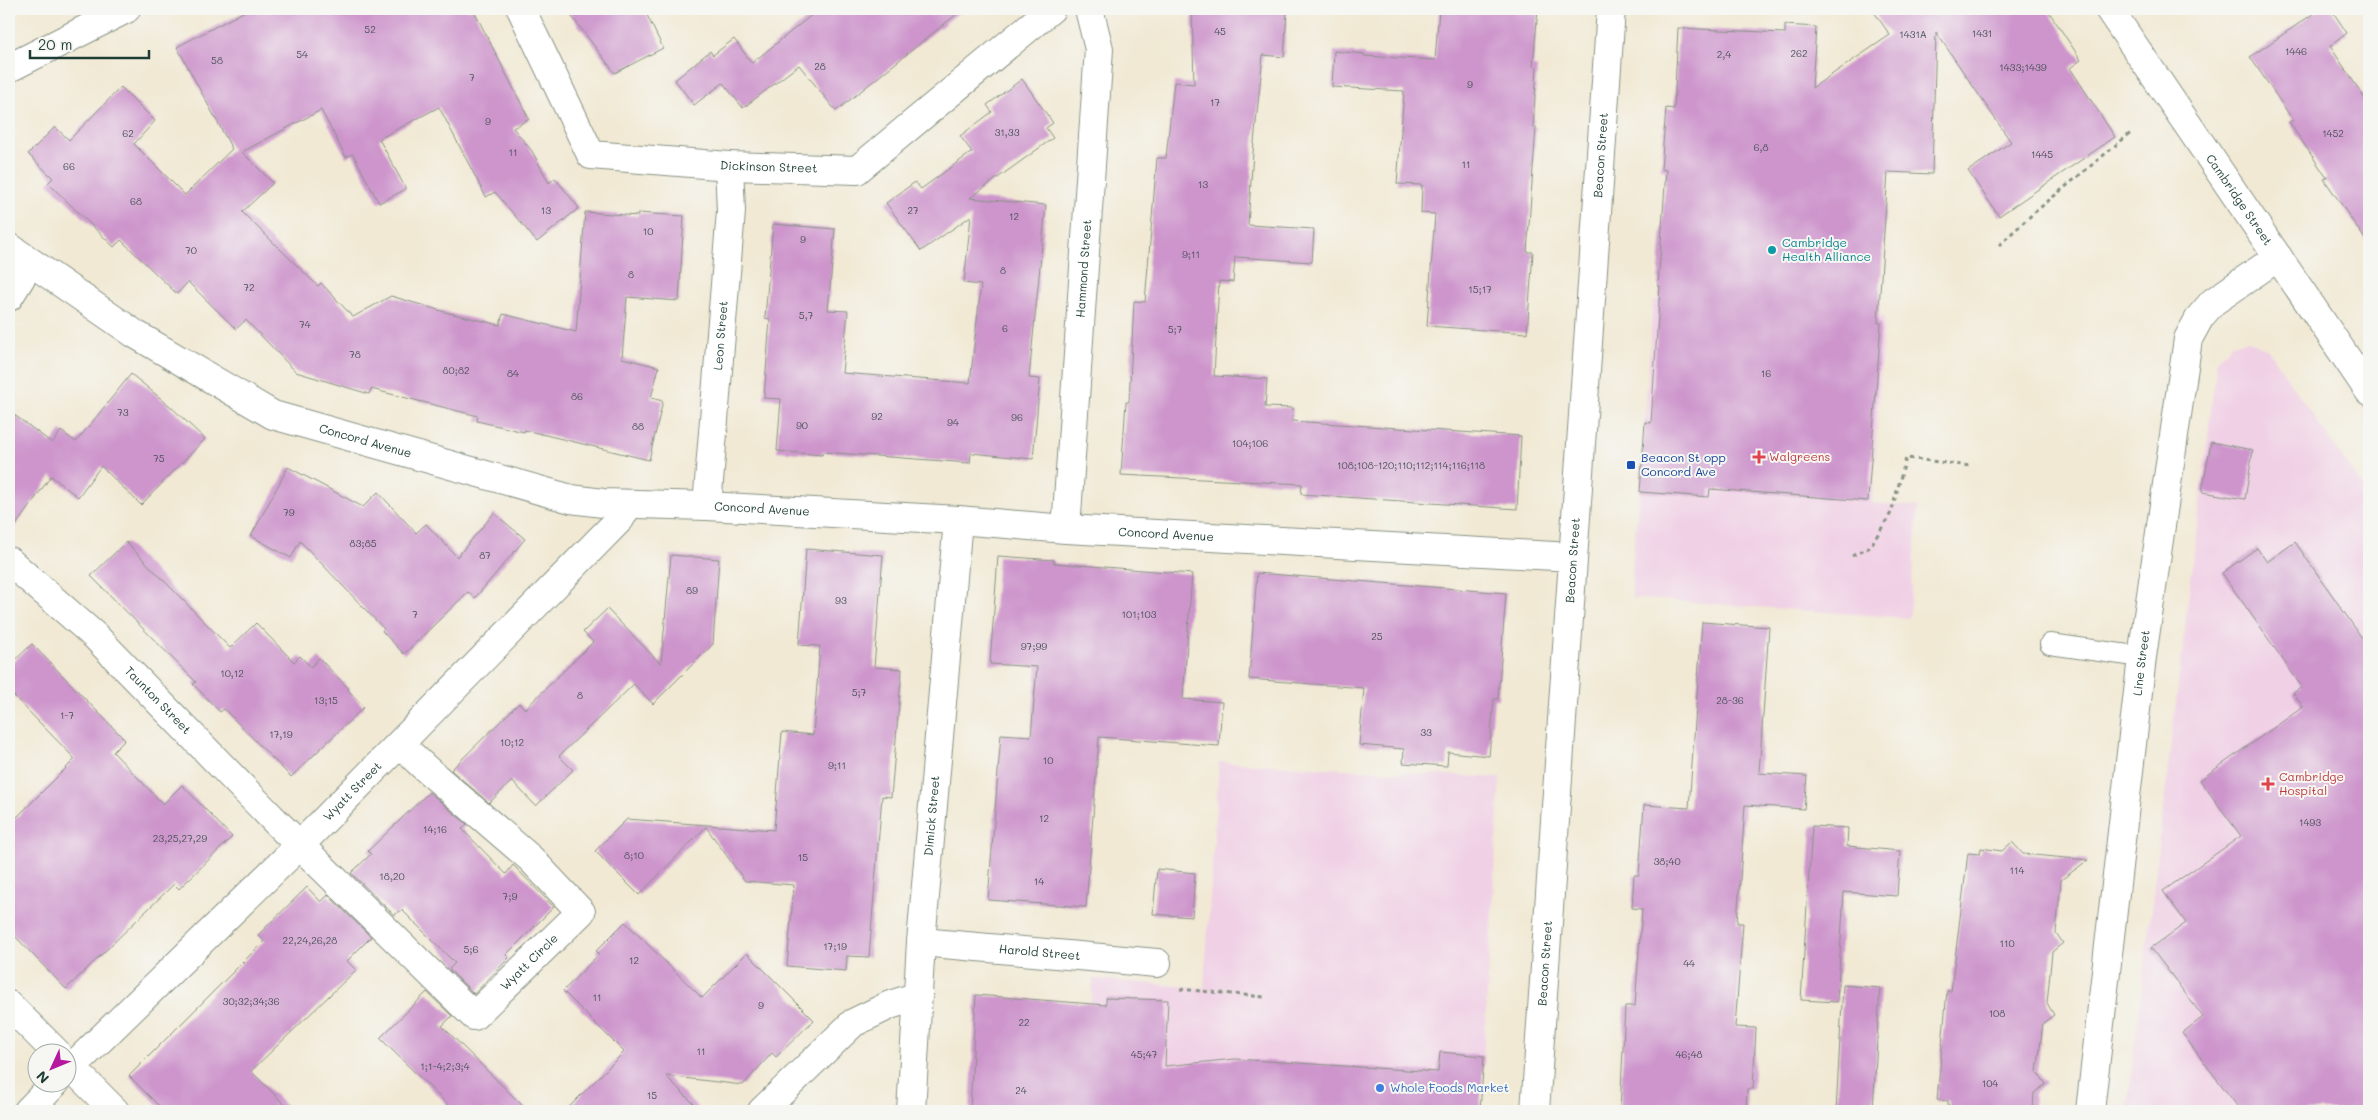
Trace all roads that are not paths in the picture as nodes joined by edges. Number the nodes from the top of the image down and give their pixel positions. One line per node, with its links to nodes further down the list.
1 (126, 9): 7 (street)
2 (521, 9): 8 (street, Dickinson Street)
3 (1051, 9): 8 (street, Dickinson Street)
4 (1089, 9): 16 (street, Hammond Street)
5 (1611, 9): 17 (street, Beacon Street)
6 (2109, 9): 10 (street, Cambridge Street)
7 (9, 68)
8 (729, 166): 14 (street, Leon Street)
9 (19, 255): 11 (street); 13 (street, Concord Avenue)
10 (2278, 257): 12 (street, Cambridge Street); 20 (street, Line Street)
11 (9, 297)
12 (2369, 391)
13 (628, 504): 14 (street, Concord Avenue); 21 (street, Wyatt Street)
14 (707, 506): 15 (street, Concord Avenue)
15 (958, 520): 16 (street, Concord Avenue); 23 (street, Dimick Street)
16 (1066, 529): 17 (street, Concord Avenue)
17 (1573, 557): 35 (street, Beacon Street)
18 (9, 561): 22 (street, Taunton Street)
19 (2050, 644): 20 (lane)
20 (2142, 656): 36 (street, Line Street)
21 (400, 744): 22 (street, Wyatt Street); 22 (street, Wyatt Circle)
22 (299, 846): 28 (street, Wyatt Street)
23 (921, 942): 24 (street, Harold Street); 25 (street, Dimick Street)
24 (1157, 963)
25 (918, 996): 33 (street); 34 (street, Dimick Street)
26 (9, 1005): 27 (street)
27 (41, 1042)
28 (78, 1055)
29 (78, 1080): 32 (street)
30 (44, 1092): 31 (street, Wyatt Street)
31 (28, 1111)
32 (114, 1111)
33 (762, 1111)
34 (911, 1111)
35 (1535, 1111)
36 (2090, 1111)

